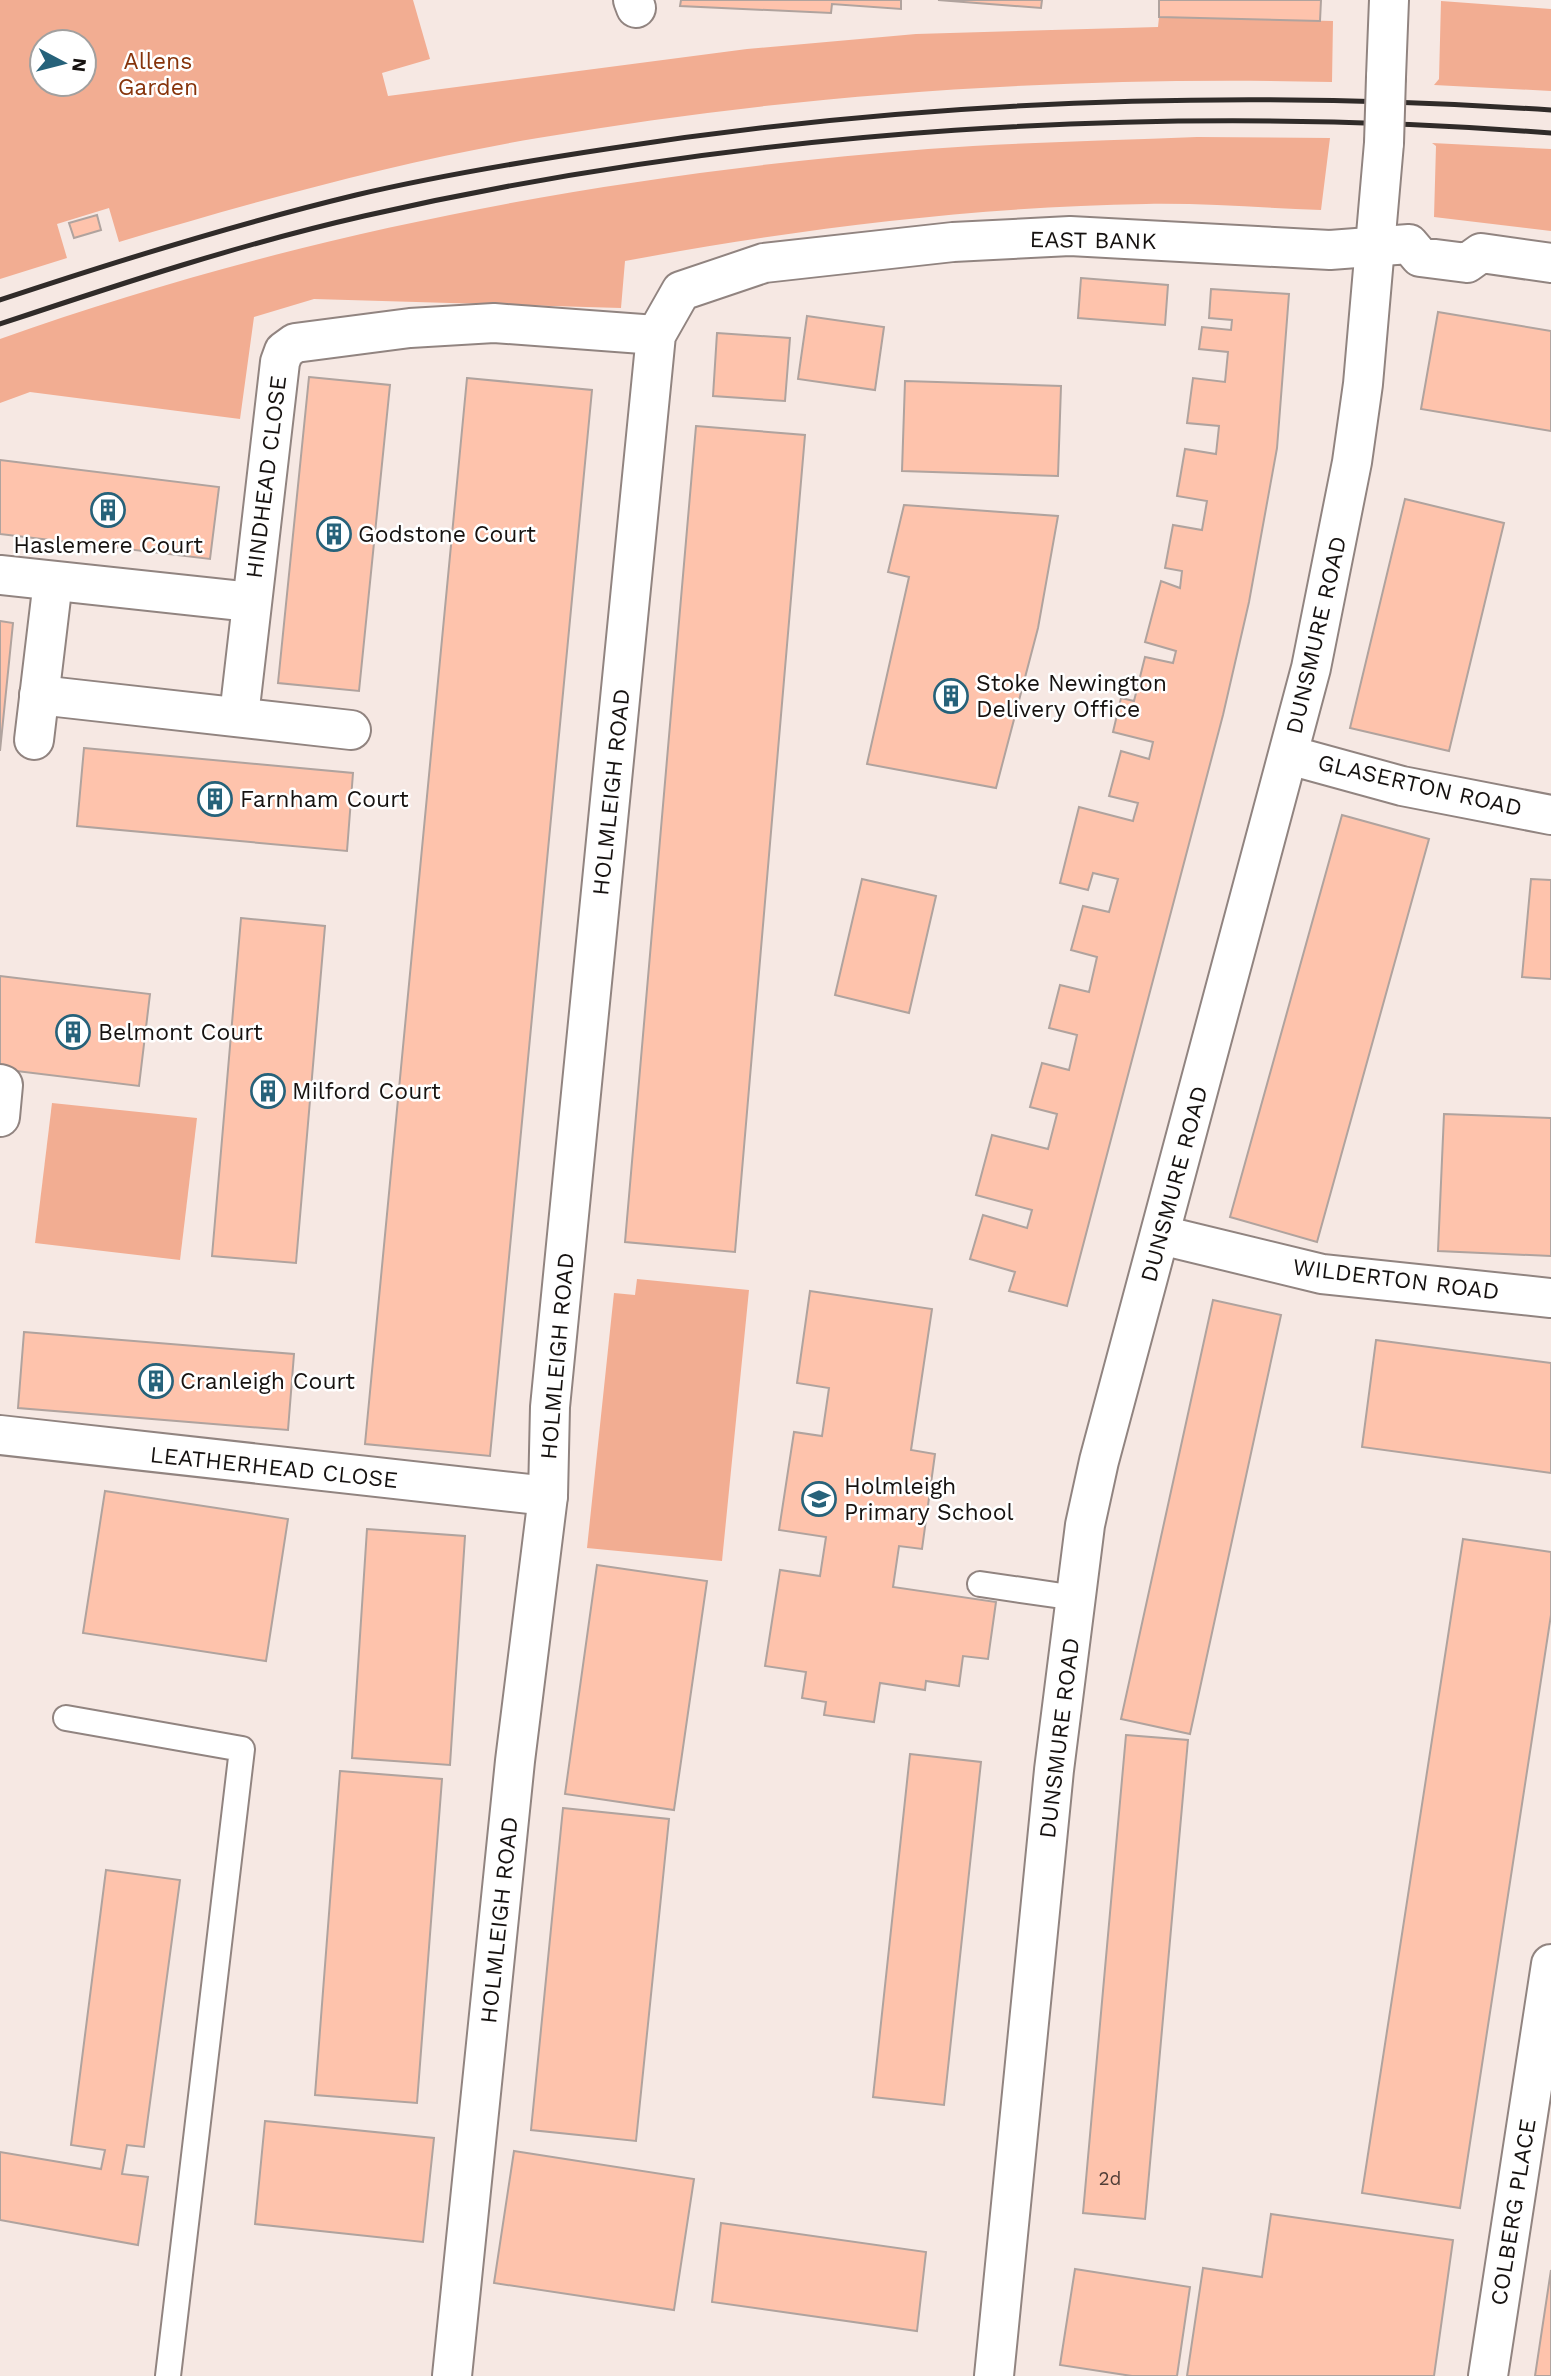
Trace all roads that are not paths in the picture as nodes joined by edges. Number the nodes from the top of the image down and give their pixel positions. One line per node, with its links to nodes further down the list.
1 (1389, 0): 2 (street, DUNSMURE ROAD, bridge)
2 (1393, 245): 3 (street); 4 (street, EAST BANK); 12 (street, DUNSMURE ROAD)
3 (1551, 263)
4 (656, 335): 7 (street, HINDHEAD CLOSE); 17 (street, HOLMLEIGH ROAD)
5 (0, 575): 6 (street, HINDHEAD CLOSE)
6 (53, 580): 7 (street, HINDHEAD CLOSE); 8 (street)
7 (251, 602): 9 (street, HINDHEAD CLOSE)
8 (39, 695): 9 (street); 11 (street)
9 (239, 716): 10 (street)
10 (351, 730)
11 (34, 740)
12 (1289, 755): 13 (street, GLASERTON ROAD); 14 (street, DUNSMURE ROAD)
13 (1551, 814)
14 (1161, 1235): 15 (street, WILDERTON ROAD); 19 (street, DUNSMURE ROAD)
15 (1551, 1298)
16 (0, 1435): 17 (street, LEATHERHEAD CLOSE)
17 (548, 1496): 23 (street, HOLMLEIGH ROAD)
18 (980, 1584): 19 (lane)
19 (1076, 1598): 24 (street, DUNSMURE ROAD)
20 (66, 1718): 22 (lane)
21 (1551, 1964): 25 (street, COLBERG PLACE)
22 (168, 2376)
23 (452, 2376)
24 (994, 2376)
25 (1488, 2376)

